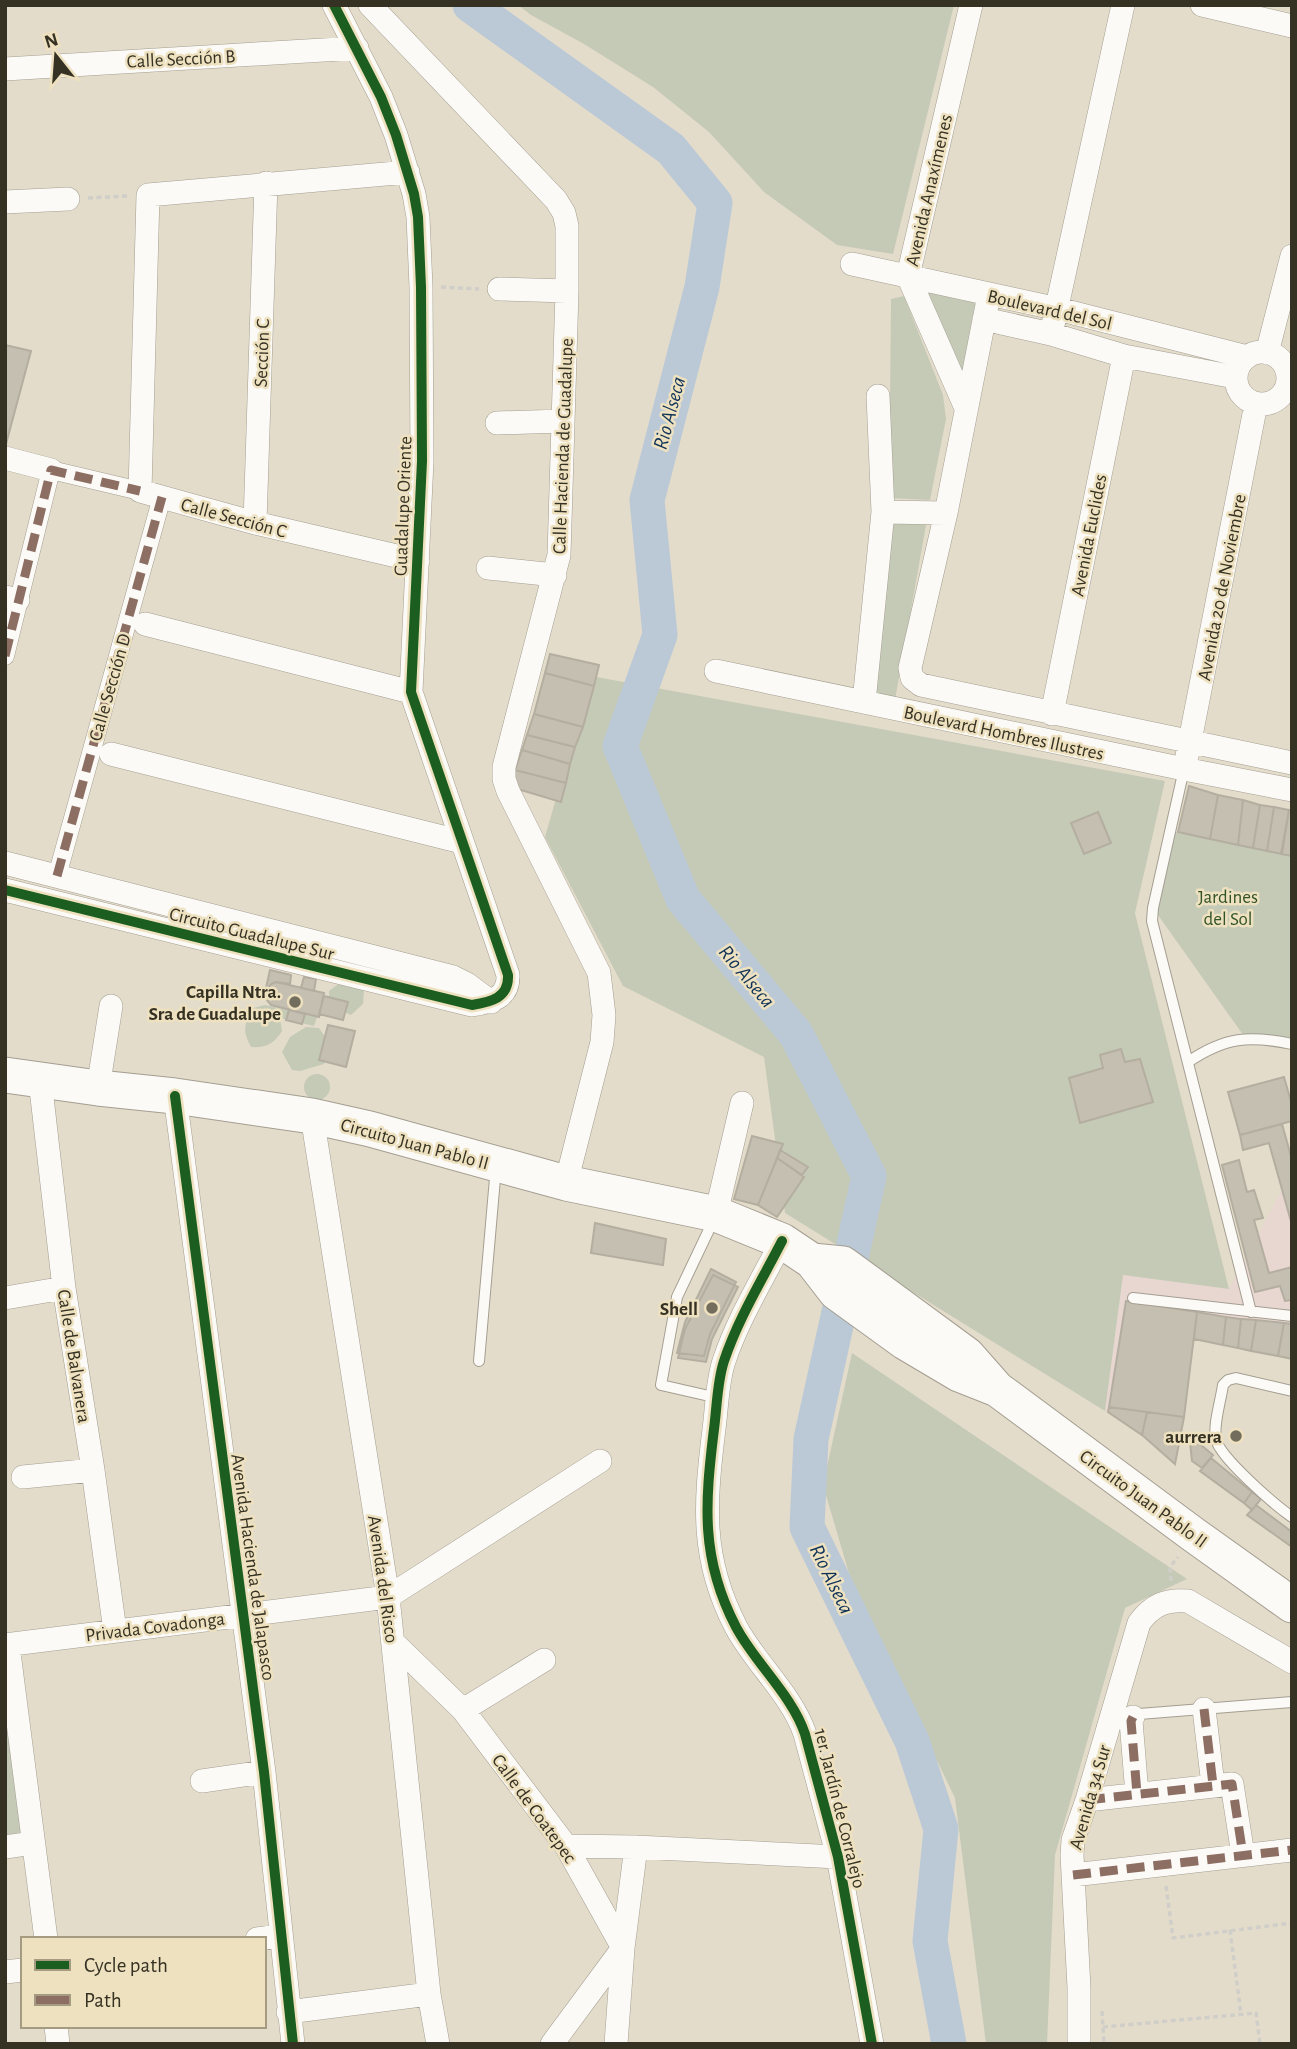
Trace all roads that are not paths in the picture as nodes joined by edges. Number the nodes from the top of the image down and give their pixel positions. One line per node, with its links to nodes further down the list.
1 (334, 5): 7 (street, Guadalupe Oriente)
2 (369, 5): 17 (street, Calle Hacienda de Guadalupe)
3 (971, 5): 15 (street, Avenida Anaxímenes)
4 (1123, 5): 19 (street)
5 (1202, 5): 6 (street)
6 (1292, 26)
7 (357, 47): 8 (street, Calle Sección B); 9 (street, Guadalupe Oriente)
8 (5, 69)
9 (408, 172): 10 (street); 38 (street, Guadalupe Oriente)
10 (267, 183): 33 (street); 37 (street, Sección C)
11 (68, 199): 12 (street)
12 (5, 202)
13 (1292, 256): 23 (street)
14 (852, 264): 15 (street, Boulevard del Sol)
15 (908, 276): 18 (street, Boulevard del Sol); 28 (street, Avenida Anaxímenes)
16 (499, 289): 17 (street)
17 (567, 291): 29 (street, Calle Hacienda de Guadalupe)
18 (989, 295): 19 (street, Boulevard del Sol); 20 (street)
19 (1058, 309): 21 (street); 23 (street, Boulevard del Sol)
20 (984, 319): 21 (street, Boulevard del Sol); 28 (street)
21 (1051, 334): 22 (street, Boulevard del Sol)
22 (1124, 356): 24 (street, Boulevard del Sol); 47 (street, Avenida Euclides)
23 (1272, 358): 24 (street); 25 (street)
24 (1235, 377): 27 (street)
25 (1287, 394): 27 (street)
26 (878, 396): 35 (street)
27 (1256, 404): 48 (street, Avenida 20 de Noviembre)
28 (966, 408): 36 (street)
29 (562, 421): 30 (street); 40 (street, Calle Hacienda de Guadalupe)
30 (497, 423)
31 (5, 458): 32 (street)
32 (51, 470): 33 (street, Calle Sección C); 41 (street)
33 (140, 491): 34 (street, Calle Sección C)
34 (162, 498): 37 (street, Calle Sección C); 55 (street, Calle Sección D)
35 (883, 512): 36 (street); 46 (street)
36 (946, 513): 47 (street, Boulevard Hombres Ilustres)
37 (256, 523): 38 (street, Calle Sección C)
38 (418, 561): 45 (street, Guadalupe Oriente)
39 (488, 568): 40 (street)
40 (555, 575): 70 (street, Calle Hacienda de Guadalupe)
41 (12, 599): 43 (street)
42 (145, 624): 45 (street, Calle Sección D)
43 (5, 656)
44 (716, 671): 46 (street, Boulevard Hombres Ilustres)
45 (411, 692): 53 (street, Guadalupe Oriente)
46 (864, 702): 51 (street, Boulevard Hombres Ilustres)
47 (1052, 714): 48 (street, Boulevard Hombres Ilustres)
48 (1191, 742): 50 (street, Boulevard Hombres Ilustres); 51 (street, Avenida 20 de Noviembre)
49 (111, 754): 53 (street, Calle Sección D)
50 (1292, 763)
51 (1184, 769): 52 (street, Boulevard Hombres Ilustres); 62 (lane)
52 (1292, 790)
53 (462, 842): 59 (street, Guadalupe Oriente)
54 (5, 863): 55 (street, Circuito Guadalupe Sur)
55 (57, 876): 57 (street, Circuito Guadalupe Sur)
56 (5, 890): 58 (street, Circuito Guadalupe Sur)
57 (191, 911): 58 (street); 59 (street, Circuito Guadalupe Sur)
58 (187, 934): 59 (street, Circuito Guadalupe Sur)
59 (491, 1002)
60 (111, 1006): 65 (street)
61 (1292, 1044): 62 (lane)
62 (1188, 1062): 76 (lane)
63 (5, 1075): 64 (main road, Circuito Juan Pablo II)
64 (40, 1080): 65 (main road, Circuito Juan Pablo II); 73 (street, Calle de Balvanera)
65 (99, 1088): 66 (main road, Circuito Juan Pablo II)
66 (174, 1096): 68 (main road, Circuito Juan Pablo II); 87 (street, Avenida Hacienda de Jalapasco)
67 (743, 1103): 71 (street)
68 (312, 1116): 69 (main road, Circuito Juan Pablo II); 85 (street, Avenida del Risco)
69 (496, 1165): 70 (main road, Circuito Juan Pablo II); 78 (lane)
70 (566, 1183): 71 (main road, Circuito Juan Pablo II)
71 (716, 1214): 72 (main road, Circuito Juan Pablo II); 80 (lane)
72 (782, 1241): 80 (street, 1er. Jardín de Corralejo); 86 (main road, Circuito Juan Pablo II)
73 (64, 1288): 74 (street); 82 (street, Calle de Balvanera)
74 (5, 1298)
75 (1133, 1298): 76 (lane)
76 (1251, 1312): 77 (lane)
77 (1292, 1316)
78 (478, 1361)
79 (1292, 1391): 84 (lane)
80 (718, 1398): 108 (street, 1er. Jardín de Corralejo)
81 (600, 1461): 85 (street)
82 (93, 1470): 83 (street); 88 (street, Calle de Balvanera)
83 (23, 1478)
84 (1292, 1517)
85 (388, 1597): 87 (street, Privada Covadonga); 89 (street, Avenida del Risco)
86 (1292, 1605)
87 (242, 1615): 88 (street, Privada Covadonga); 97 (street, Avenida Hacienda de Jalapasco)
88 (115, 1631): 90 (street, Privada Covadonga)
89 (393, 1642): 95 (street, Calle de Coatepec); 114 (street, Avenida del Risco)
90 (7, 1645): 102 (street)
91 (544, 1660): 95 (street)
92 (1292, 1662): 101 (street, Avenida 34 Sur)
93 (1292, 1702): 94 (lane)
94 (1204, 1709): 96 (lane); 99 (street)
95 (463, 1710): 103 (street, Calle de Coatepec)
96 (1133, 1717): 100 (street)
97 (264, 1772): 98 (street); 110 (street, Avenida Hacienda de Jalapasco)
98 (202, 1781)
99 (1222, 1785): 100 (street); 107 (street)
100 (1137, 1794): 101 (street)
101 (1087, 1800): 109 (street, Avenida 34 Sur)
102 (33, 1843): 104 (street); 111 (street)
103 (566, 1846): 105 (street); 113 (street, Calle de Coatepec)
104 (5, 1847)
105 (636, 1847): 108 (street); 113 (street)
106 (1292, 1850): 107 (street)
107 (1243, 1855): 109 (street)
108 (838, 1857): 120 (street, 1er. Jardín de Corralejo)
109 (1073, 1875): 121 (street, Avenida 34 Sur)
110 (280, 1936): 112 (street); 115 (street, Avenida Hacienda de Jalapasco)
111 (46, 1937)
112 (266, 1938)
113 (623, 1948): 118 (street); 119 (street)
114 (429, 1994): 115 (street); 117 (street, Avenida del Risco)
115 (288, 2012): 116 (street, Avenida Hacienda de Jalapasco)
116 (293, 2044)
117 (438, 2044)
118 (552, 2044)
119 (616, 2044)
120 (872, 2044)
121 (1079, 2044)

